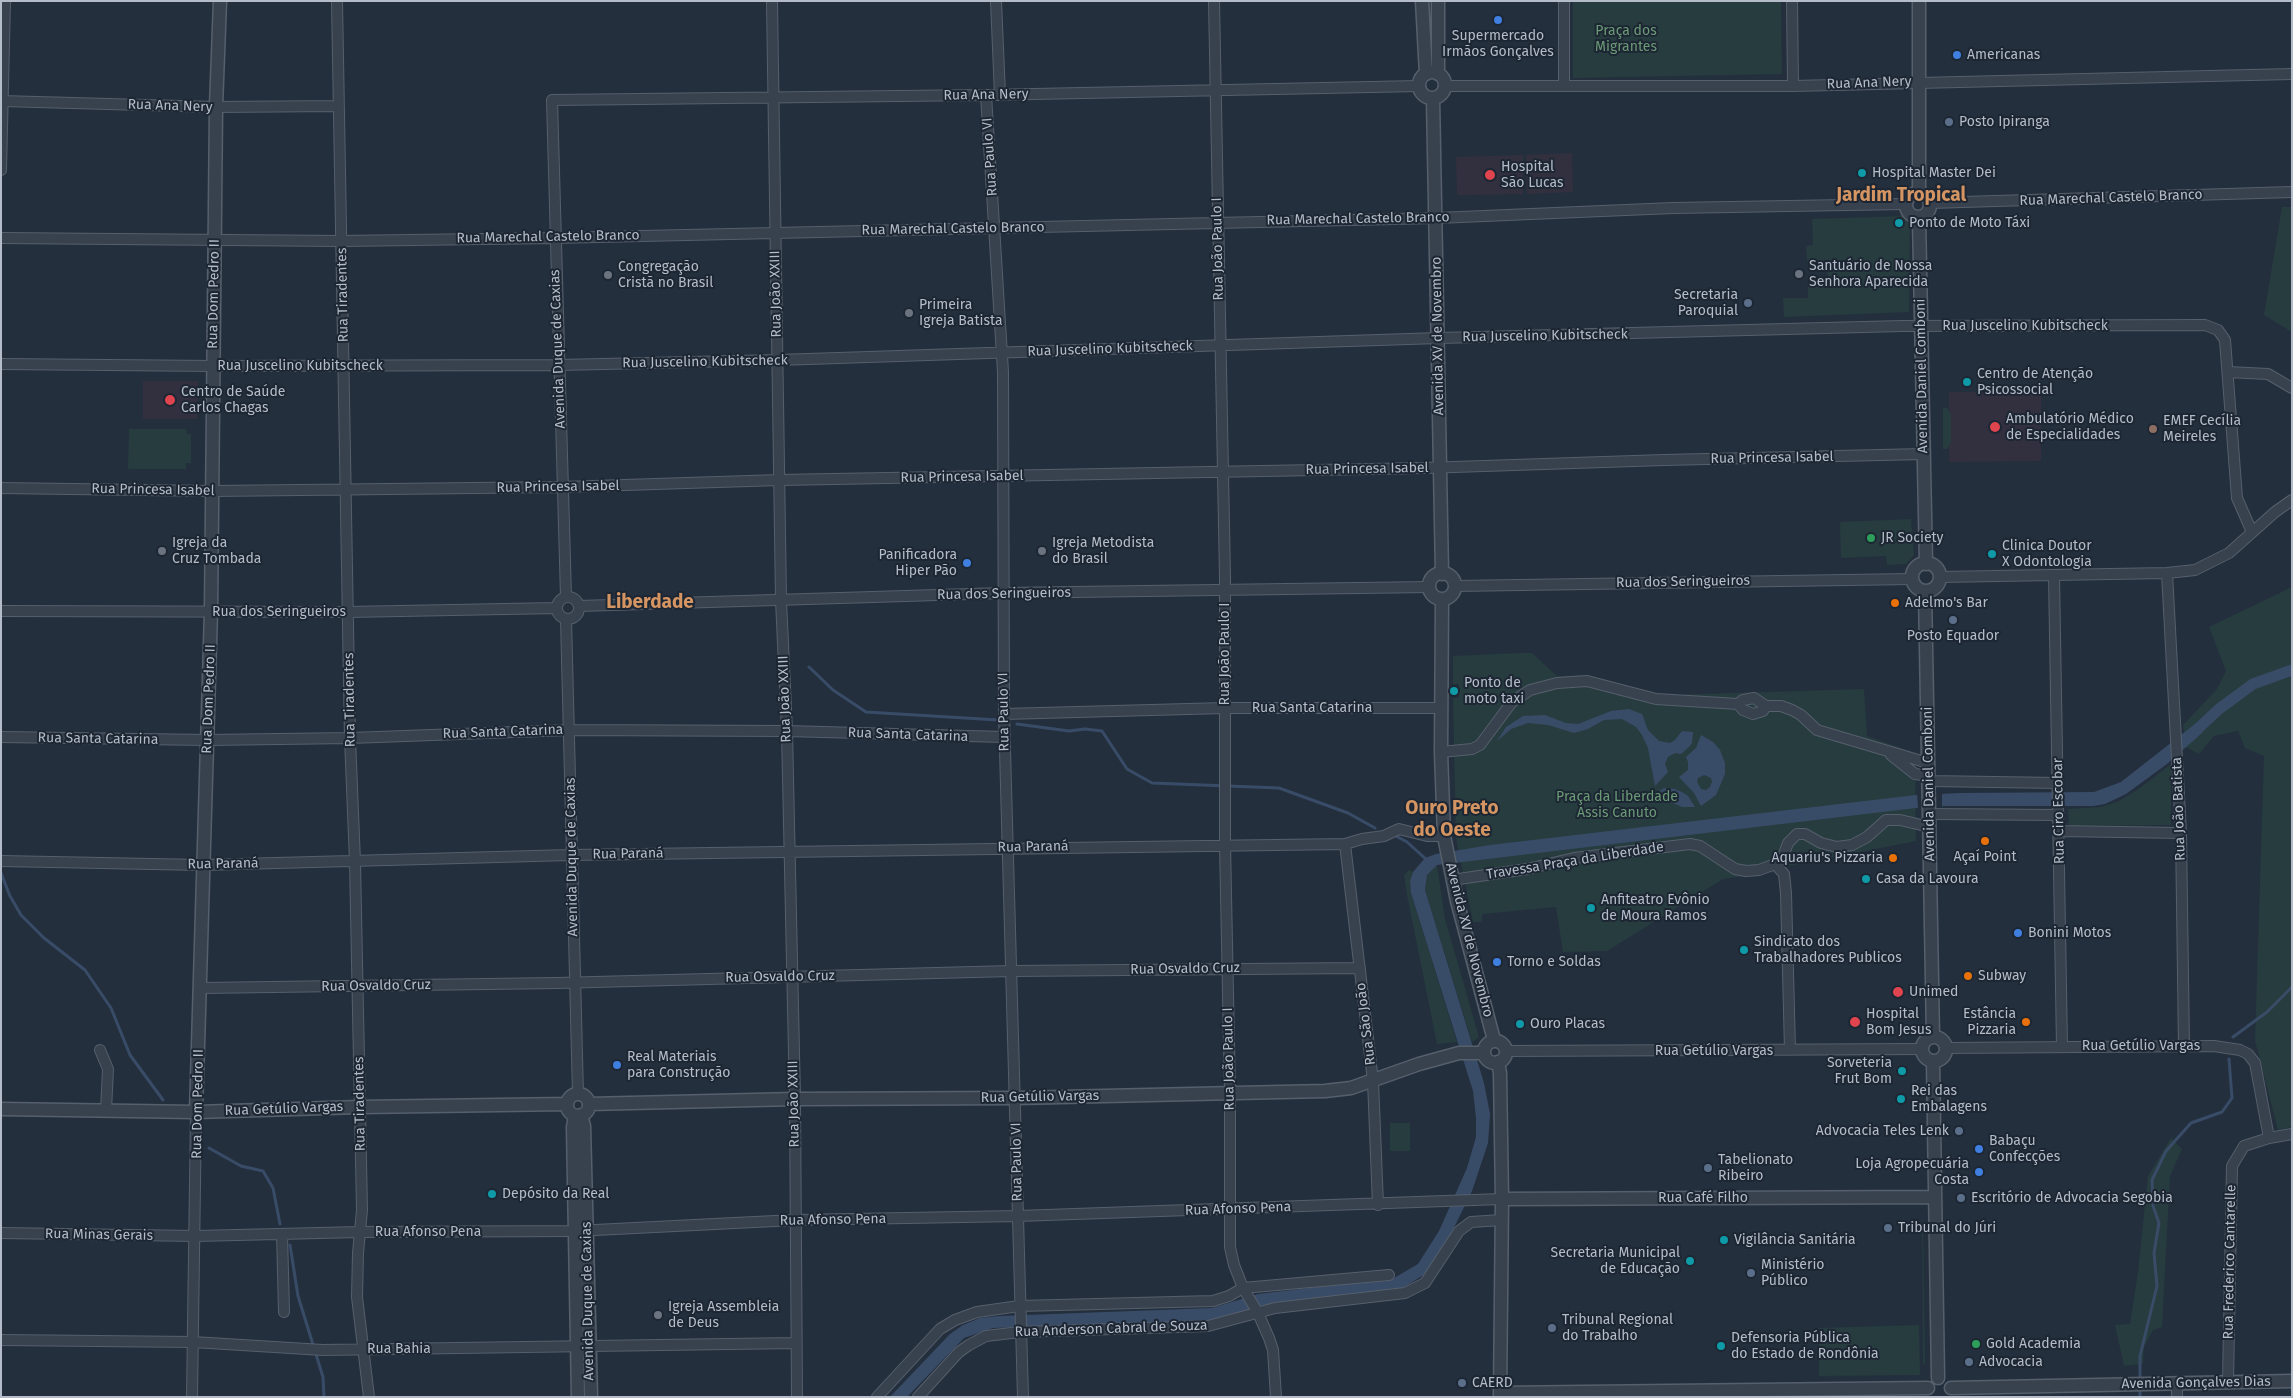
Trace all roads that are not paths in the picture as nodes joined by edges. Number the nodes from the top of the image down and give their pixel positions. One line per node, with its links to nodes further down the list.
1 (6, 1): 25 (street)
2 (220, 1): 27 (street, Rua Dom Pedro II)
3 (337, 1): 26 (street, Rua Tiradentes)
4 (772, 1): 22 (street, Rua João XXIII)
5 (996, 1): 21 (street)
6 (1214, 1): 19 (street, Rua João Paulo I)
7 (1422, 1): 12 (street)
8 (1438, 1): 12 (street)
9 (1564, 1): 17 (street)
10 (1792, 1): 18 (street)
11 (1919, 1): 14 (street)
12 (1432, 74): 15 (street); 16 (street)
13 (2292, 74): 14 (street, Rua Ana Nery)
14 (1918, 82): 18 (street, Rua Ana Nery); 30 (street)
15 (1419, 86): 19 (street, Rua Ana Nery); 23 (street)
16 (1445, 86): 17 (street, Rua Ana Nery); 23 (street)
17 (1564, 86): 18 (street, Rua Ana Nery)
18 (1793, 86)
19 (1216, 91): 21 (street, Rua Ana Nery); 35 (street, Rua João Paulo I)
20 (986, 95): 21 (street, Rua Ana Nery); 22 (street, Rua Ana Nery); 36 (street, Rua Paulo VI)
21 (1000, 95)
22 (772, 97): 24 (street, Rua Ana Nery); 37 (street, Rua João XXIII)
23 (1433, 98): 33 (street, Avenida XV de Novembro)
24 (552, 100): 39 (street, Avenida Duque de Caxias)
25 (2, 101): 27 (street, Rua Ana Nery); 28 (street)
26 (338, 106): 27 (street, Rua Ana Nery); 41 (street, Rua Tiradentes)
27 (216, 107): 40 (street, Rua Dom Pedro II)
28 (1, 170)
29 (2292, 192): 31 (street, Rua Marechal Castelo Branco)
30 (1919, 193): 31 (street); 32 (street)
31 (1930, 203): 34 (street)
32 (1905, 204): 33 (street, Rua Marechal Castelo Branco); 34 (street)
33 (1437, 218): 35 (street, Rua Marechal Castelo Branco); 43 (street, Avenida XV de Novembro)
34 (1919, 218): 42 (street, Avenida Daniel Comboni)
35 (1218, 223): 36 (street, Rua Marechal Castelo Branco); 44 (street, Rua João Paulo I)
36 (995, 227): 37 (street, Rua Marechal Castelo Branco); 45 (street, Rua Paulo VI)
37 (775, 233): 39 (street, Rua Marechal Castelo Branco); 46 (street, Rua João XXIII)
38 (1, 238): 40 (street, Rua Marechal Castelo Branco)
39 (554, 238): 41 (street, Rua Marechal Castelo Branco); 48 (street, Avenida Duque de Caxias)
40 (215, 240): 41 (street, Rua Marechal Castelo Branco); 49 (street, Rua Dom Pedro II)
41 (341, 240): 50 (street, Rua Tiradentes)
42 (1920, 326): 43 (street, Rua Juscelino Kubitscheck); 51 (street, Rua Juscelino Kubitscheck); 53 (street, Avenida Daniel Comboni)
43 (1438, 338): 44 (street, Rua Juscelino Kubitscheck); 54 (street, Avenida XV de Novembro)
44 (1220, 345): 45 (street, Rua Juscelino Kubitscheck); 55 (street, Rua João Paulo I)
45 (1002, 353): 46 (street, Rua Juscelino Kubitscheck); 56 (street, Rua Paulo VI)
46 (778, 360): 48 (street, Rua Juscelino Kubitscheck); 57 (street, Rua João XXIII)
47 (1, 364): 49 (street, Rua Juscelino Kubitscheck)
48 (559, 365): 50 (street, Rua Juscelino Kubitscheck); 58 (street, Avenida Duque de Caxias)
49 (213, 366): 50 (street, Rua Juscelino Kubitscheck); 61 (street, Rua Dom Pedro II)
50 (344, 367): 60 (street, Rua Tiradentes)
51 (2228, 372): 52 (street); 63 (street)
52 (2292, 388)
53 (1924, 454): 54 (street, Rua Princesa Isabel); 64 (street, Avenida Daniel Comboni)
54 (1440, 468): 55 (street, Rua Princesa Isabel); 66 (street, Avenida XV de Novembro)
55 (1222, 472): 56 (street, Rua Princesa Isabel); 72 (street, Rua João Paulo I)
56 (1003, 476): 57 (street, Rua Princesa Isabel); 74 (street, Rua Paulo VI)
57 (780, 480): 58 (street, Rua Princesa Isabel); 77 (street, Rua João XXIII)
58 (562, 487): 60 (street, Rua Princesa Isabel); 75 (street, Avenida Duque de Caxias)
59 (1, 488): 61 (street, Rua Princesa Isabel)
60 (346, 490): 61 (street, Rua Princesa Isabel); 82 (street, Rua Tiradentes)
61 (213, 491): 81 (street, Rua Dom Pedro II)
62 (2292, 500): 63 (street)
63 (2252, 532): 65 (street)
64 (1926, 564): 68 (street); 69 (street)
65 (2167, 573): 67 (street); 104 (street, Rua João Batista)
66 (1442, 574): 70 (street); 71 (street)
67 (2054, 576): 68 (street); 99 (street, Rua Ciro Escobar)
68 (1940, 577): 73 (street)
69 (1912, 579): 70 (street, Rua dos Seringueiros); 73 (street)
70 (1455, 586): 76 (street)
71 (1429, 587): 72 (street, Rua dos Seringueiros); 76 (street)
72 (1225, 590): 74 (street, Rua dos Seringueiros); 86 (street, Rua João Paulo I)
73 (1925, 591): 97 (street, Avenida Daniel Comboni)
74 (1003, 594): 77 (street, Rua dos Seringueiros); 88 (street, Rua Paulo VI)
75 (566, 597): 78 (street); 79 (street)
76 (1442, 599): 87 (street, Avenida XV de Novembro)
77 (781, 600): 78 (street, Rua dos Seringueiros); 90 (street, Rua João XXIII)
78 (579, 606): 83 (street)
79 (557, 608): 82 (street, Rua dos Seringueiros); 83 (street)
80 (1, 611): 81 (street, Rua dos Seringueiros)
81 (211, 611): 82 (street, Rua dos Seringueiros); 94 (street, Rua Dom Pedro II)
82 (348, 612): 93 (street, Rua Tiradentes)
83 (566, 619): 89 (street, Avenida Duque de Caxias)
84 (1738, 704): 85 (street); 85 (street); 96 (street)
85 (1766, 706): 95 (street)
86 (1225, 708): 87 (street, Rua Santa Catarina); 88 (street, Rua Santa Catarina); 106 (street, Rua João Paulo I)
87 (1441, 708): 96 (street, Avenida XV de Novembro)
88 (1004, 714): 92 (street, Rua Paulo VI)
89 (569, 730): 90 (street, Rua Santa Catarina); 93 (street, Rua Santa Catarina); 110 (street, Avenida Duque de Caxias)
90 (787, 731): 92 (street, Rua Santa Catarina); 109 (street, Rua João XXIII)
91 (1, 737): 94 (street, Rua Santa Catarina)
92 (1004, 737): 108 (street, Rua Paulo VI)
93 (350, 738): 94 (street, Rua Santa Catarina); 112 (street, Rua Tiradentes)
94 (208, 740): 114 (street, Rua Dom Pedro II)
95 (1884, 750): 97 (street); 98 (street)
96 (1441, 752): 105 (street, Avenida XV de Novembro)
97 (1928, 763): 98 (street, Avenida Daniel Comboni)
98 (1929, 784): 99 (street); 100 (street, Avenida Daniel Comboni)
99 (2058, 787): 101 (street, Rua Ciro Escobar)
100 (1930, 811): 101 (street); 102 (street, Avenida Daniel Comboni)
101 (2059, 812): 103 (street, Rua Ciro Escobar)
102 (1930, 827): 113 (street); 123 (street, Avenida Daniel Comboni)
103 (2059, 832): 104 (street); 125 (street, Rua Ciro Escobar)
104 (2181, 833): 126 (street, Rua João Batista)
105 (1444, 836): 107 (street, Rua Paraná); 115 (street, Avenida XV de Novembro)
106 (1225, 844): 107 (street, Rua Paraná); 108 (street, Rua Paraná); 117 (street, Rua João Paulo I)
107 (1345, 844): 116 (street, Rua São João)
108 (1008, 847): 109 (street, Rua Paraná); 118 (street, Rua Paulo VI)
109 (790, 852): 110 (street, Rua Paraná); 119 (street, Rua João XXIII)
110 (571, 855): 112 (street, Rua Paraná); 120 (street, Avenida Duque de Caxias)
111 (4, 861): 114 (street, Rua Paraná)
112 (355, 862): 114 (street, Rua Paraná); 121 (street, Rua Tiradentes)
113 (1775, 864): 115 (street, Travessa Praça da Liberdade); 130 (street)
114 (203, 865): 122 (street, Rua Dom Pedro II)
115 (1452, 880): 124 (street, Avenida XV de Novembro)
116 (1360, 968): 117 (street, Rua Osvaldo Cruz); 135 (street, Rua São João)
117 (1227, 969): 118 (street, Rua Osvaldo Cruz); 136 (street, Rua João Paulo I)
118 (1012, 971): 119 (street, Rua Osvaldo Cruz); 138 (street, Rua Paulo VI)
119 (792, 977): 120 (street, Rua Osvaldo Cruz); 139 (street, Rua João XXIII)
120 (574, 982): 121 (street, Rua Osvaldo Cruz); 137 (street, Avenida Duque de Caxias)
121 (358, 987): 122 (street, Rua Osvaldo Cruz); 142 (street, Rua Tiradentes)
122 (201, 988): 145 (street, Rua Dom Pedro II)
123 (1933, 1037): 127 (street); 128 (street)
124 (1494, 1040): 131 (street); 132 (street)
125 (2062, 1046): 126 (street, Rua Getúlio Vargas); 127 (street, Rua Getúlio Vargas)
126 (2184, 1046): 148 (street, Rua Getúlio Vargas)
127 (1945, 1048): 133 (street)
128 (1922, 1049): 130 (street, Rua Getúlio Vargas); 133 (street)
129 (100, 1050): 144 (street)
130 (1790, 1050): 131 (street, Rua Getúlio Vargas)
131 (1507, 1051): 134 (street)
132 (1480, 1052): 134 (street); 135 (street, Rua Getúlio Vargas)
133 (1933, 1060): 149 (street)
134 (1498, 1062): 150 (street)
135 (1373, 1082): 136 (street, Rua Getúlio Vargas); 152 (street, Rua São João)
136 (1230, 1093): 138 (street, Rua Getúlio Vargas); 153 (street, Rua João Paulo I)
137 (578, 1094): 140 (street); 141 (street)
138 (1016, 1098): 139 (street, Rua Getúlio Vargas); 154 (street, Rua Paulo VI)
139 (795, 1099): 141 (street, Rua Getúlio Vargas); 155 (street, Rua João XXIII)
140 (567, 1104): 142 (street, Rua Getúlio Vargas); 146 (street)
141 (589, 1104): 146 (street)
142 (360, 1107): 145 (street, Rua Getúlio Vargas); 158 (street, Rua Tiradentes)
143 (1, 1109): 144 (street, Rua Getúlio Vargas)
144 (106, 1110): 145 (street, Rua Getúlio Vargas)
145 (196, 1112): 161 (street, Rua Dom Pedro II)
146 (578, 1116): 157 (street, Avenida Duque de Caxias)
147 (2292, 1134): 148 (street)
148 (2269, 1138): 174 (street, Rua Frederico Cantarelle)
149 (1935, 1197): 150 (street, Rua Café Filho); 172 (street)
150 (1502, 1199): 151 (street, Rua Café Filho); 156 (street)
151 (1470, 1200): 152 (street, Rua Afonso Pena)
152 (1378, 1205): 153 (street, Rua Afonso Pena)
153 (1230, 1209): 154 (street, Rua Afonso Pena); 163 (street, Rua João Paulo I)
154 (1018, 1216): 155 (street, Rua Afonso Pena); 164 (street, Rua Paulo VI)
155 (795, 1220): 157 (street, Rua Afonso Pena); 169 (street, Rua João XXIII)
156 (1502, 1220): 163 (street, Rua Anderson Cabral de Souza); 179 (street)
157 (580, 1231): 158 (street, Rua Afonso Pena); 170 (street, Avenida Duque de Caxias)
158 (360, 1232): 160 (street, Rua Afonso Pena); 171 (street, Rua Tiradentes)
159 (1, 1233): 161 (street, Rua Minas Gerais)
160 (282, 1234): 161 (street, Rua Afonso Pena); 165 (street)
161 (196, 1236): 168 (street, Rua Dom Pedro II)
162 (1389, 1275): 163 (street)
163 (1251, 1302): 164 (street); 166 (street, Rua Anderson Cabral de Souza); 188 (street, Rua João Paulo I)
164 (1019, 1309): 166 (street, Rua Paulo VI); 185 (street)
165 (284, 1312)
166 (1020, 1330): 186 (street, Rua Anderson Cabral de Souza); 187 (street, Rua Paulo VI)
167 (1, 1340): 168 (street, Rua Bahia)
168 (193, 1342): 171 (street, Rua Bahia); 180 (street, Rua Dom Pedro II)
169 (796, 1343): 170 (street, Rua Bahia); 184 (street, Rua João XXIII)
170 (583, 1347): 171 (street, Rua Bahia); 182 (street, Avenida Duque de Caxias); 183 (street, Avenida Duque de Caxias)
171 (363, 1349): 181 (street, Rua Tiradentes)
172 (1938, 1378): 176 (street); 177 (street)
173 (2292, 1381): 174 (street, Avenida Gonçalves Dias)
174 (2228, 1382): 175 (street, Avenida Gonçalves Dias)
175 (2177, 1390): 176 (street, Avenida Gonçalves Dias)
176 (1949, 1392)
177 (1929, 1393): 178 (street)
178 (1718, 1394): 179 (street)
179 (1500, 1395)
180 (192, 1397)
181 (369, 1397)
182 (578, 1397)
183 (591, 1397)
184 (797, 1397)
185 (876, 1397)
186 (918, 1397)
187 (1022, 1397)
188 (1276, 1397)

